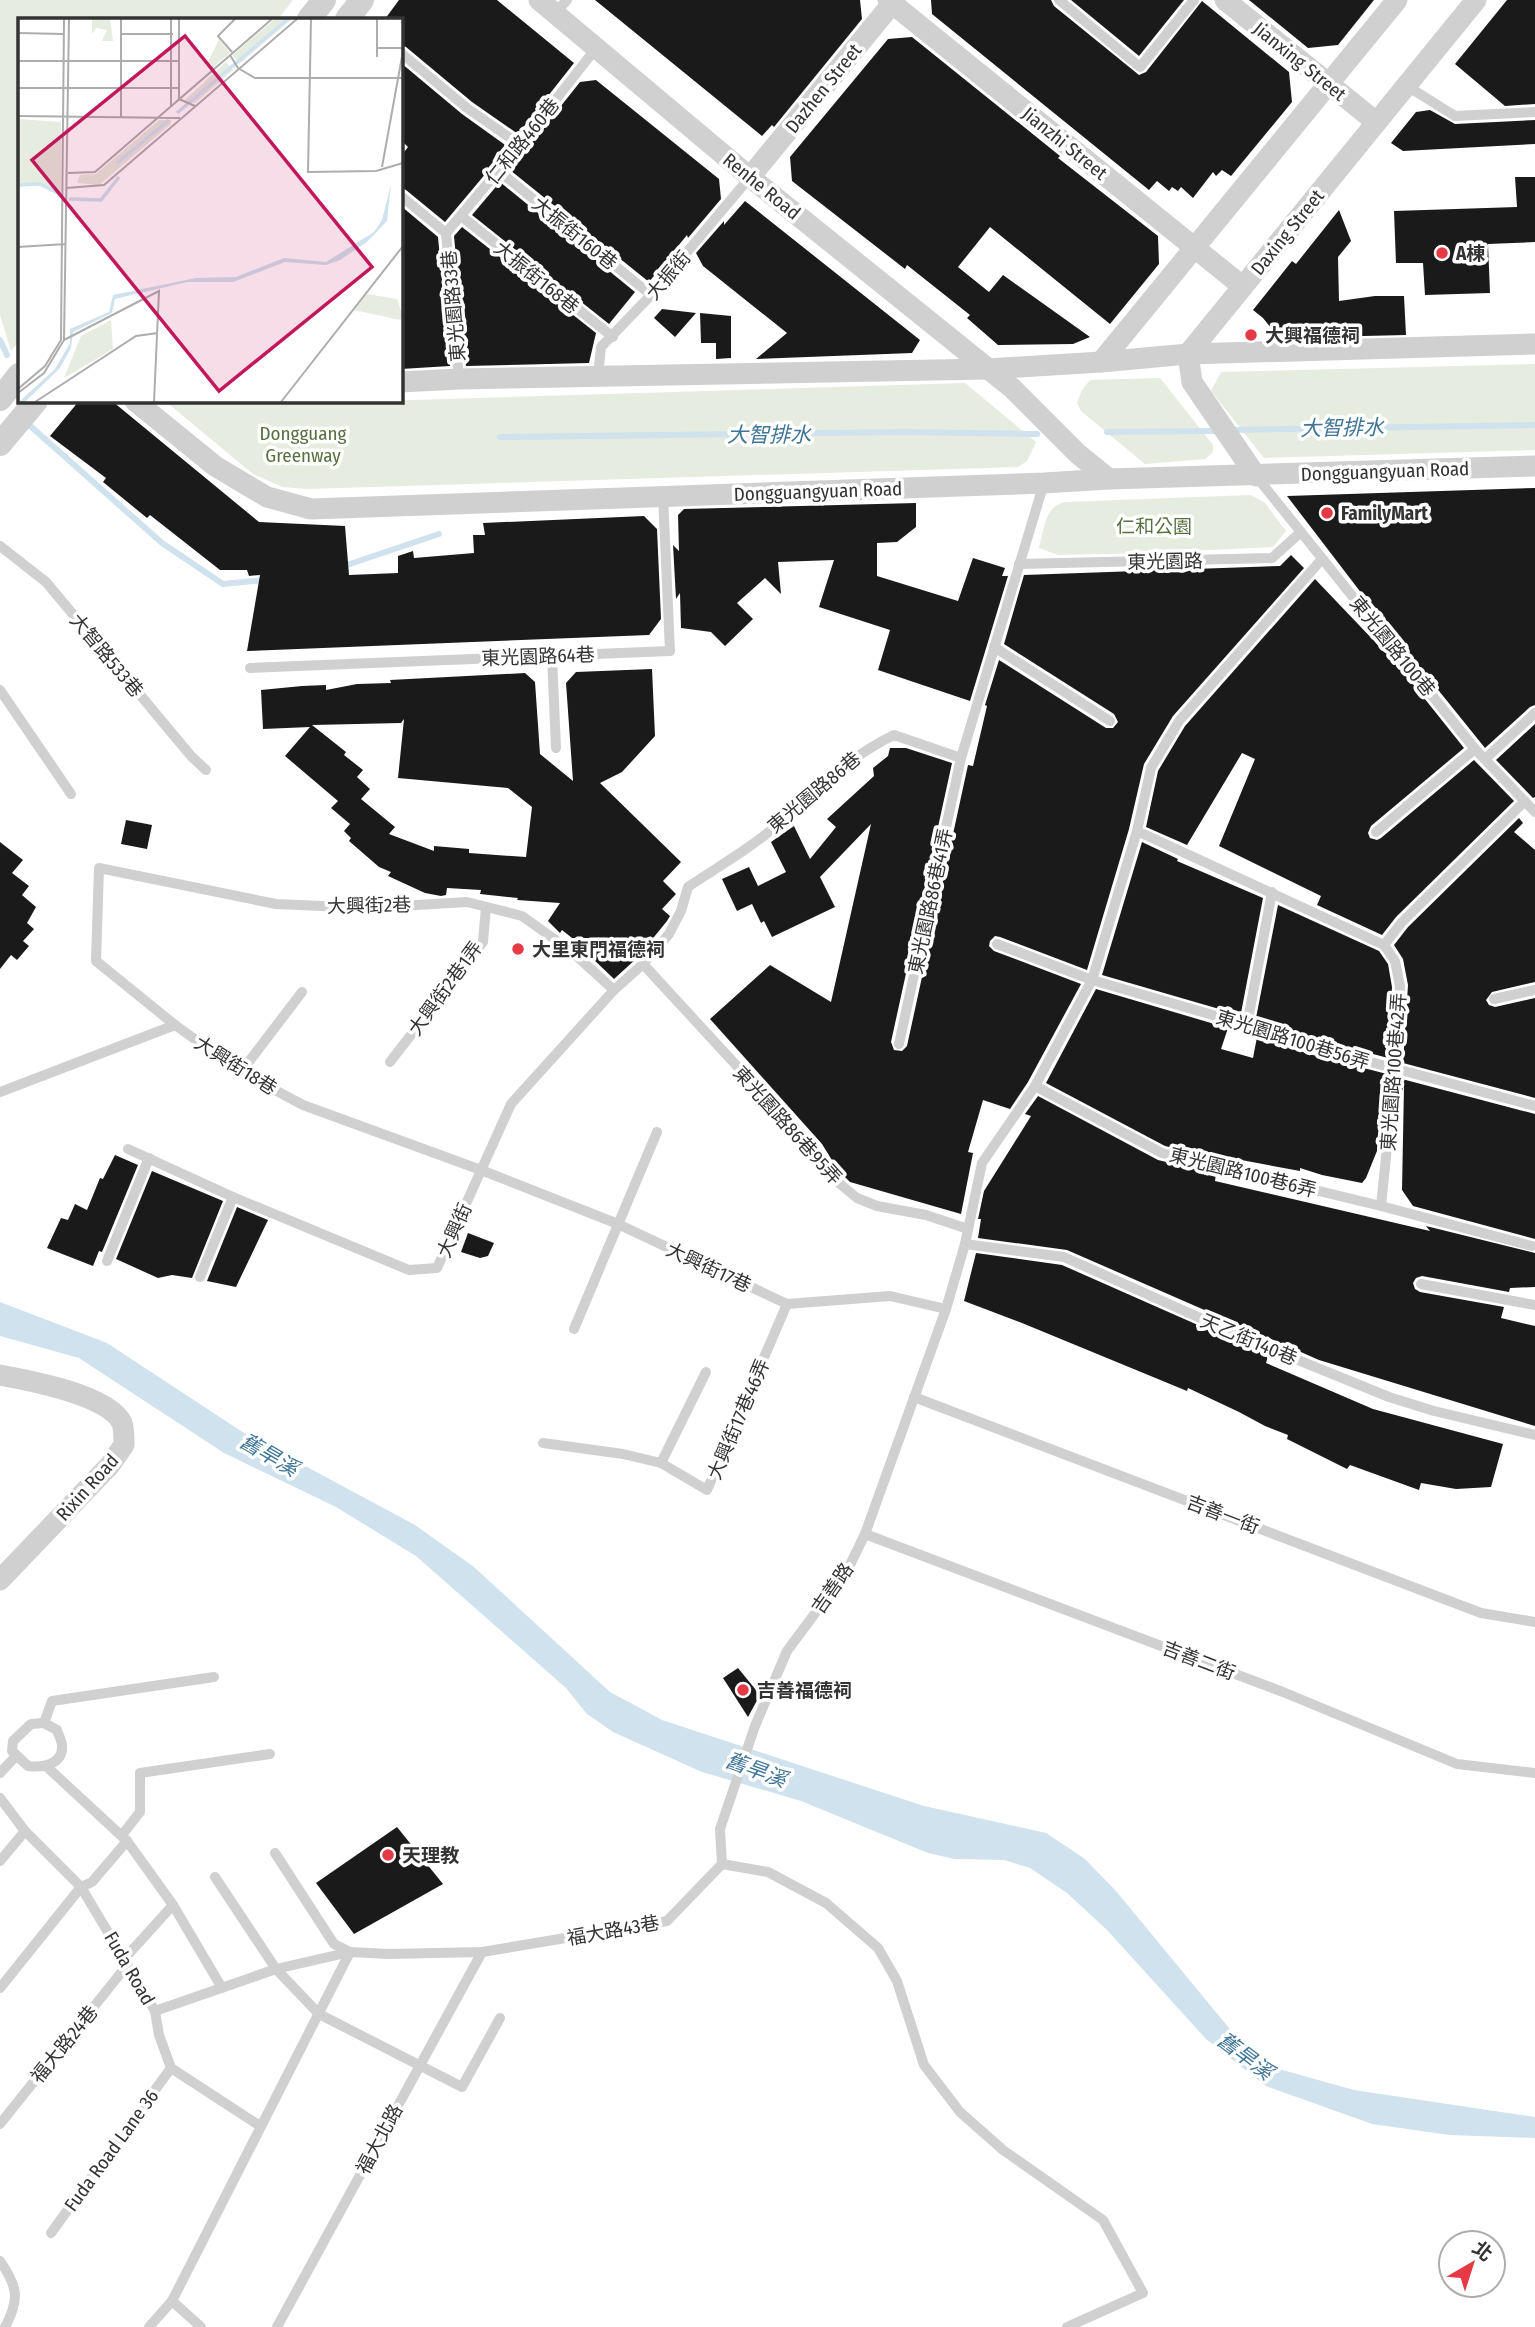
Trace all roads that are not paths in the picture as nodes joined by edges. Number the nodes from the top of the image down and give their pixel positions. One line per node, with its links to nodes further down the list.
1 (324, 0): 9 (street)
2 (1059, 0): 3 (lane)
3 (1194, 0)
4 (1225, 0): 12 (street, Jianxing Street)
5 (1397, 0): 12 (street)
6 (1476, 0): 13 (street, Daxing Street)
7 (892, 1): 18 (street, Dazhen Street); 22 (street, Jianzhi Street)
8 (554, 4): 10 (street, Renhe Road)
9 (310, 18)
10 (597, 47): 16 (lane, 仁和路460巷); 18 (street, Renhe Road)
11 (402, 54): 16 (lane)
12 (1328, 84): 15 (street, Jianxing Street); 22 (street)
13 (1407, 86): 14 (lane); 15 (street, Daxing Street)
14 (1535, 112)
15 (1376, 122): 23 (street, Daxing Street)
16 (520, 145): 17 (lane, 仁和路460巷)
17 (499, 171): 20 (lane, 仁和路460巷); 24 (lane, 大振街160巷)
18 (750, 177): 24 (lane, 大振街); 29 (street, Renhe Road)
19 (402, 197): 21 (lane)
20 (461, 216): 21 (lane, 仁和路460巷); 25 (lane, 大振街168巷)
21 (446, 233): 31 (lane, 東光園路33巷)
22 (1194, 248): 23 (street, Jianzhi Street); 28 (street)
23 (1242, 286): 27 (street, Daxing Street)
24 (651, 295): 25 (lane, 大振街)
25 (613, 337): 30 (lane, 大振街)
26 (1535, 344): 27 (street)
27 (1188, 354): 28 (street); 37 (street)
28 (1101, 362): 29 (street)
29 (987, 369): 30 (street); 38 (street, Renhe Road)
30 (598, 376): 31 (street)
31 (459, 379): 32 (street)
32 (402, 382)
33 (35, 402): 35 (street)
34 (136, 402): 40 (street, Dongguangyuan Road)
35 (0, 444)
36 (1535, 466): 37 (street, Dongguangyuan Road)
37 (1256, 476): 38 (street, Dongguangyuan Road); 41 (lane, 東光園路100巷)
38 (1109, 479): 39 (street, Dongguangyuan Road)
39 (1044, 483): 40 (street, Dongguangyuan Road); 44 (lane)
40 (663, 496): 46 (lane, 東光園路64巷)
41 (1301, 532): 43 (lane, 東光園路100巷); 44 (lane, 東光園路)
42 (0, 546): 55 (lane, 大智路533巷)
43 (1322, 559): 52 (lane, 東光園路100巷); 59 (lane)
44 (1019, 565): 45 (lane)
45 (994, 647): 50 (lane); 53 (lane)
46 (552, 656): 47 (lane, 東光園路64巷); 51 (lane)
47 (250, 668)
48 (0, 690): 56 (lane)
49 (1535, 713): 54 (lane)
50 (1110, 720)
51 (556, 748)
52 (1475, 749): 54 (lane, 東光園路100巷); 60 (lane)
53 (961, 758): 66 (lane, 東光園路86巷); 74 (lane, 東光園路86巷41弄)
54 (1485, 759): 57 (lane, 東光園路100巷)
55 (206, 770)
56 (71, 794)
57 (1525, 800): 58 (lane, 東光園路100巷); 65 (lane)
58 (1535, 812)
59 (1137, 831): 62 (lane); 67 (lane)
60 (1376, 832)
61 (99, 869): 63 (lane, 大興街2巷); 72 (lane, 大興街18巷)
62 (1272, 892): 65 (lane); 73 (lane)
63 (486, 907): 68 (lane, 大興街2巷); 75 (lane, 大興街2巷1弄)
64 (997, 944): 67 (lane, 東光園路100巷56弄)
65 (1384, 946): 76 (lane, 東光園路100巷42弄)
66 (643, 964): 68 (lane, 東光園路86巷); 88 (lane, 東光園路86巷95弄)
67 (1091, 980): 73 (lane, 東光園路100巷56弄); 78 (lane)
68 (614, 990): 84 (lane, 大興街)
69 (1535, 990): 71 (lane)
70 (302, 992): 77 (lane)
71 (1494, 999)
72 (175, 1025): 77 (lane, 大興街18巷); 79 (lane)
73 (1247, 1025): 76 (lane, 東光園路100巷56弄)
74 (899, 1044)
75 (390, 1062)
76 (1395, 1069): 80 (lane, 東光園路100巷56弄); 86 (lane, 東光園路100巷42弄)
77 (241, 1072): 84 (lane, 大興街18巷)
78 (1035, 1086): 86 (lane, 東光園路100巷6弄); 88 (lane)
79 (0, 1092)
80 (1535, 1106)
81 (657, 1132): 87 (lane)
82 (128, 1149): 83 (lane, 大興街)
83 (149, 1158): 85 (lane, 大興街); 91 (lane)
84 (481, 1170): 85 (lane, 大興街); 87 (lane, 大興街17巷)
85 (233, 1197): 92 (lane)
86 (1381, 1206): 90 (lane)
87 (618, 1224): 94 (lane, 大興街17巷); 97 (lane)
88 (968, 1229): 89 (lane)
89 (965, 1244): 96 (lane); 101 (lane, 天乙街140巷)
90 (1532, 1246)
91 (107, 1261)
92 (200, 1277)
93 (1421, 1284): 95 (lane)
94 (787, 1304): 96 (lane, 大興街17巷); 103 (lane, 大興街17巷46弄)
95 (1535, 1306)
96 (946, 1309): 100 (lane, 吉善路)
97 (573, 1329)
98 (706, 1372): 103 (lane)
99 (0, 1375): 105 (street, Rixin Road)
100 (914, 1397): 104 (lane, 吉善路); 106 (lane, 吉善一街)
101 (1535, 1435)
102 (543, 1443): 103 (lane, 大興街17巷46弄)
103 (661, 1463)
104 (864, 1534): 113 (lane, 吉善二街); 119 (lane, 吉善路)
105 (0, 1580)
106 (1535, 1622)
107 (214, 1677): 108 (lane)
108 (44, 1723): 110 (lane); 111 (lane)
109 (270, 1754): 116 (lane)
110 (16, 1756): 111 (lane); 112 (lane)
111 (46, 1766): 116 (lane)
112 (0, 1773)
113 (1535, 1773)
114 (0, 1798): 115 (lane, Fuda Road)
115 (25, 1831): 118 (lane); 121 (lane, Fuda Road)
116 (124, 1838): 121 (lane); 122 (lane)
117 (275, 1853): 123 (lane)
118 (0, 1861)
119 (722, 1864): 124 (lane, 福大路43巷); 143 (lane)
120 (215, 1877): 126 (lane)
121 (81, 1887): 125 (lane, Fuda Road); 127 (lane)
122 (173, 1905): 125 (lane, 福大路24巷); 128 (lane)
123 (350, 1952): 124 (lane, 福大路43巷); 126 (lane, 福大路43巷); 130 (lane)
124 (482, 1952): 132 (lane, 福大北路)
125 (127, 1961): 129 (lane, Fuda Road); 134 (lane, 福大路24巷)
126 (276, 1969): 128 (lane, 福大路43巷); 130 (lane)
127 (0, 1988)
128 (222, 1988): 129 (lane, 福大路43巷)
129 (155, 2011): 133 (lane, Fuda Road)
130 (320, 2014): 132 (lane); 135 (lane)
131 (500, 2018): 132 (lane)
132 (419, 2065): 142 (lane, 福大北路)
133 (171, 2068): 135 (lane); 136 (lane, Fuda Road Lane 36)
134 (0, 2124)
135 (260, 2126): 138 (lane)
136 (51, 2233)
137 (0, 2261): 139 (lane)
138 (172, 2301): 140 (lane); 141 (lane)
139 (5, 2327)
140 (149, 2327)
141 (201, 2327)
142 (277, 2327)
143 (1067, 2327)

